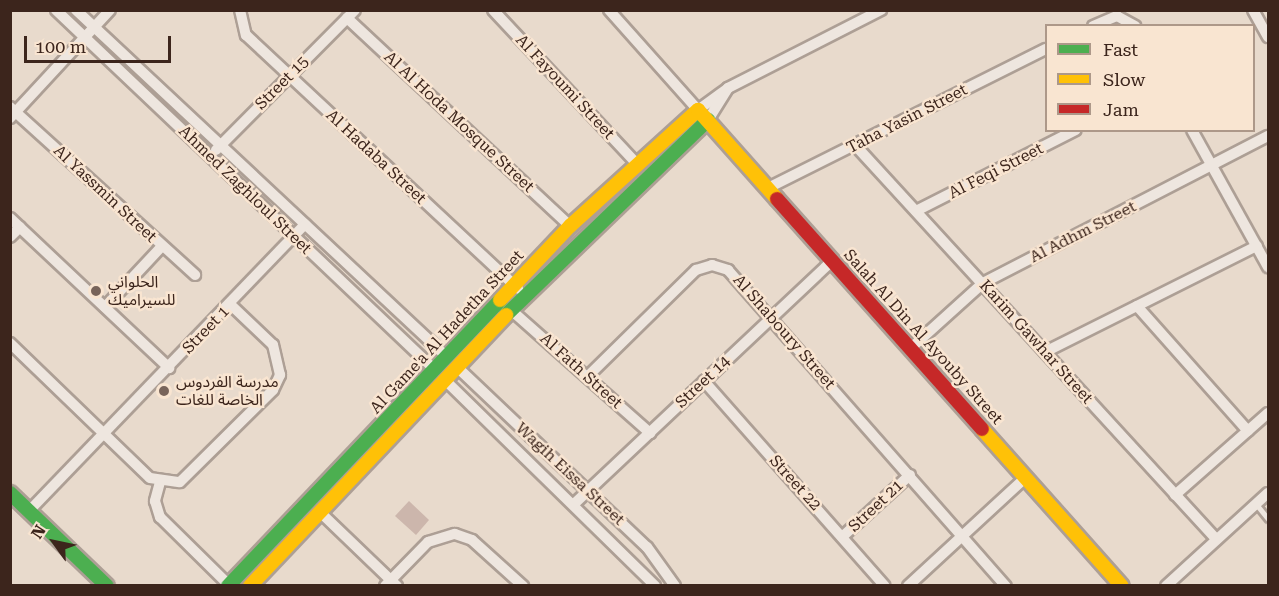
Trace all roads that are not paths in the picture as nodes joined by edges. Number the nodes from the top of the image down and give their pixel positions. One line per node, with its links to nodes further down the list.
1 (56, 10): 14 (street, Ahmed Zaghloul Street)
2 (76, 10): 12 (street, Ahmed Zaghloul Street)
3 (110, 10): 12 (street)
4 (240, 10): 16 (street, Al Hadaba Street)
5 (493, 10): 25 (street, Al Fayoumi Street)
6 (609, 10): 18 (street)
7 (881, 10): 18 (street)
8 (1253, 10): 13 (street)
9 (351, 14): 16 (street, Street 15); 31 (street, Al Al Hoda Mosque Street)
10 (1100, 24): 11 (street)
11 (1133, 24)
12 (94, 27): 14 (street); 23 (street, Ahmed Zaghloul Street)
13 (1269, 37)
14 (85, 38): 17 (street); 24 (street, Ahmed Zaghloul Street)
15 (1045, 50): 22 (street, Taha Yasin Street)
16 (290, 76): 23 (street, Street 15); 40 (street, Al Hadaba Street)
17 (12, 112): 35 (street, Al Yassmin Street)
18 (703, 115): 25 (street, Al Game'a Al Hadetha Street); 27 (street, Salah Al Din Al Ayouby Street); 42 (street, Al Game'a Al Hadetha Street)
19 (1072, 132): 28 (street, Al Feqi Street)
20 (1193, 132): 26 (street)
21 (1269, 136): 26 (street, Al Adhm Street)
22 (855, 145): 27 (street, Taha Yasin Street); 28 (street, Karim Gawhar Street)
23 (221, 146): 24 (street, Street 15); 30 (street, Ahmed Zaghloul Street)
24 (210, 156): 33 (street, Ahmed Zaghloul Street)
25 (637, 164): 31 (street, Al Game'a Al Hadetha Street)
26 (1212, 165): 36 (street); 41 (street, Al Adhm Street)
27 (768, 188): 37 (street, Salah Al Din Al Ayouby Street)
28 (916, 211): 41 (street, Karim Gawhar Street)
29 (10, 218): 32 (street)
30 (305, 224): 33 (street, Street 1); 51 (street, Ahmed Zaghloul Street)
31 (570, 226): 40 (street, Al Game'a Al Hadetha Street)
32 (20, 227): 34 (street); 45 (street)
33 (293, 236): 43 (street, Street 1); 54 (street, Ahmed Zaghloul Street)
34 (10, 237)
35 (162, 246): 39 (street, Al Yassmin Street); 45 (street)
36 (1257, 246): 38 (street); 44 (street)
37 (832, 261): 47 (street, Street 14); 49 (street, Salah Al Din Al Ayouby Street)
38 (1269, 267)
39 (195, 275)
40 (513, 284): 42 (street, Al Hadaba Street); 51 (street, Al Game'a Al Hadetha Street)
41 (982, 284): 49 (street, Al Adhm Street); 50 (street, Karim Gawhar Street)
42 (525, 296): 46 (street, Al Game'a Al Hadetha Street)
43 (231, 305): 53 (street, Street 1); 64 (street)
44 (1137, 306): 50 (street); 59 (street)
45 (105, 307): 53 (street)
46 (511, 310): 52 (street, Al Game'a Al Hadetha Street); 55 (street, Al Fath Street)
47 (771, 318): 55 (street, Al Shaboury Street); 57 (street, Street 14); 62 (street, Al Shaboury Street)
48 (10, 343): 61 (street)
49 (911, 348): 63 (street, Salah Al Din Al Ayouby Street)
50 (1045, 352): 68 (street, Karim Gawhar Street)
51 (446, 356): 54 (street, Al Game'a Al Hadetha Street)
52 (457, 367): 56 (street, Al Game'a Al Hadetha Street); 65 (street, Wagih Eissa Street)
53 (169, 368): 61 (street, Street 1)
54 (434, 369): 77 (street, Al Game'a Al Hadetha Street)
55 (586, 377): 60 (street, Al Fath Street)
56 (445, 380): 69 (street, Wagih Eissa Street); 73 (street, Al Game'a Al Hadetha Street)
57 (704, 381): 60 (street, Street 14); 76 (street, Street 22)
58 (1269, 413): 59 (street)
59 (1248, 431): 68 (street)
60 (650, 433): 65 (street, Street 14)
61 (104, 435): 64 (street); 72 (street, Street 1)
62 (910, 475): 75 (street, Al Shaboury Street); 76 (street, Street 21)
63 (1026, 477): 75 (street); 91 (street, Salah Al Din Al Ayouby Street)
64 (160, 482): 83 (street)
65 (588, 491): 69 (street, Street 14); 87 (street, Wagih Eissa Street)
66 (10, 493): 72 (street)
67 (1269, 493): 70 (street)
68 (1175, 495): 78 (street, Karim Gawhar Street)
69 (574, 504): 86 (street, Wagih Eissa Street)
70 (1256, 504): 74 (lane); 78 (street)
71 (10, 507): 81 (street)
72 (29, 511): 82 (street)
73 (320, 512): 79 (street, Al Game'a Al Hadetha Street); 80 (street)
74 (1269, 519)
75 (963, 534): 89 (street); 90 (street, Al Shaboury Street)
76 (842, 537): 88 (street, Street 22)
77 (275, 538): 79 (street); 83 (street, Al Game'a Al Hadetha Street)
78 (1216, 539): 92 (street)
79 (285, 549): 84 (street, Al Game'a Al Hadetha Street)
80 (391, 583): 85 (street)
81 (93, 585)
82 (107, 585)
83 (229, 585)
84 (250, 585)
85 (523, 585)
86 (655, 585)
87 (675, 585)
88 (885, 585)
89 (908, 585)
90 (1006, 585)
91 (1122, 585)
92 (1166, 585)

